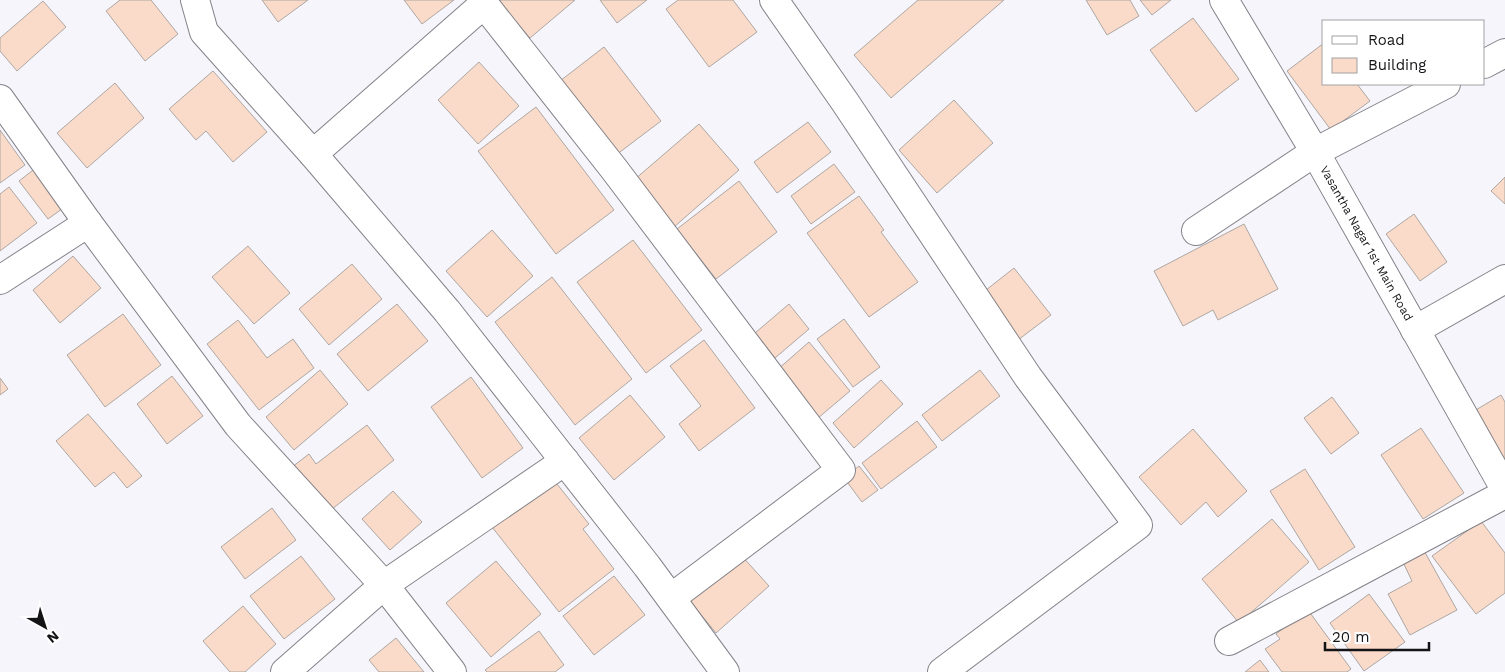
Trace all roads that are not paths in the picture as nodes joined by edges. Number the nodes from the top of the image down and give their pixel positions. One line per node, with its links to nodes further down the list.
1 (195, 0): 10 (street)
2 (774, 0): 25 (street)
3 (1225, 0): 9 (street, Vasantha Nagar 1st Main Road)
4 (484, 2): 10 (street); 20 (street)
5 (1505, 53): 6 (street)
6 (1485, 63)
7 (1444, 85): 9 (street)
8 (0, 99): 11 (street)
9 (1315, 152): 12 (street); 15 (street, Vasantha Nagar 1st Main Road)
10 (313, 154): 16 (street)
11 (88, 223): 14 (street); 19 (street)
12 (1196, 231)
13 (1505, 279): 15 (street)
14 (0, 280)
15 (1415, 330): 17 (street, Vasantha Nagar 1st Main Road)
16 (565, 461): 19 (street); 20 (street)
17 (1505, 489)
18 (1505, 494): 21 (street)
19 (384, 585): 22 (street); 23 (street)
20 (671, 598): 24 (street)
21 (1229, 641)
22 (285, 672)
23 (452, 672)
24 (725, 672)
25 (942, 672)

